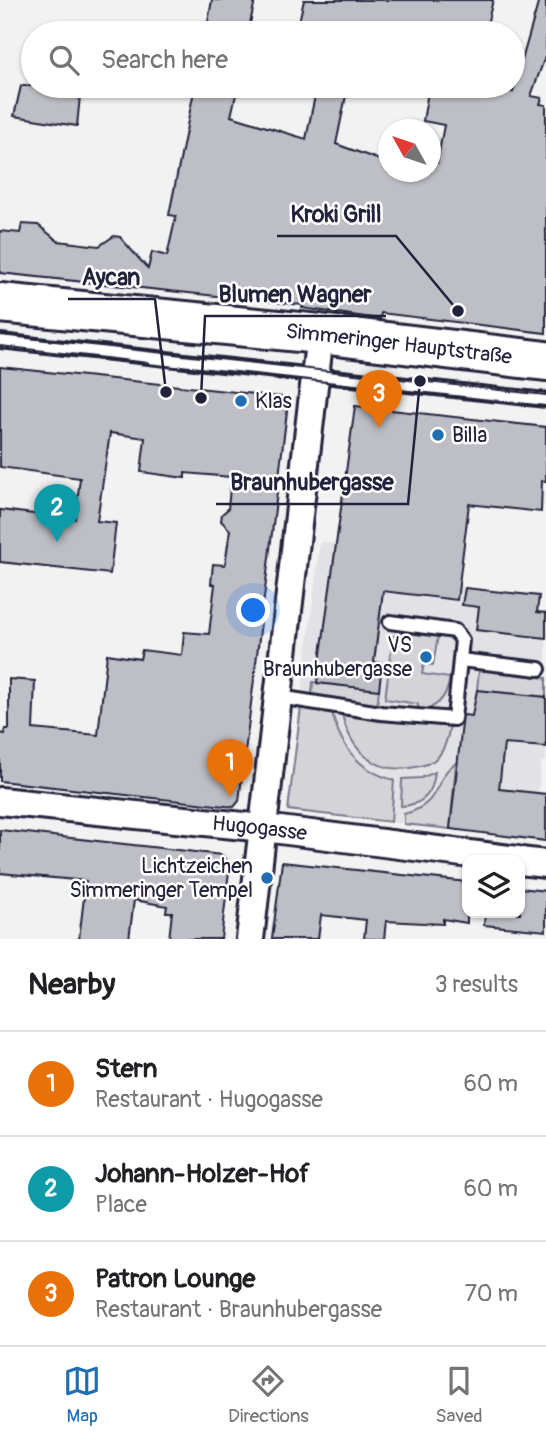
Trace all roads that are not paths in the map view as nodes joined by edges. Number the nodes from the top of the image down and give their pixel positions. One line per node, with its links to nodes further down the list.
1 (0, 303): 2 (main road, Simmeringer Hauptstraße)
2 (320, 334): 4 (main road, Simmeringer Hauptstraße); 5 (street)
3 (0, 341): 5 (lane)
4 (546, 361)
5 (315, 376): 6 (lane); 10 (street)
6 (546, 400)
7 (390, 622): 8 (lane)
8 (460, 660): 9 (lane); 10 (lane)
9 (539, 669)
10 (279, 697): 12 (street)
11 (0, 801): 12 (street, Hugogasse)
12 (264, 828): 13 (street, Hugogasse); 16 (street)
13 (479, 855)
14 (525, 861): 15 (street, Hugogasse)
15 (546, 864)
16 (250, 939)

